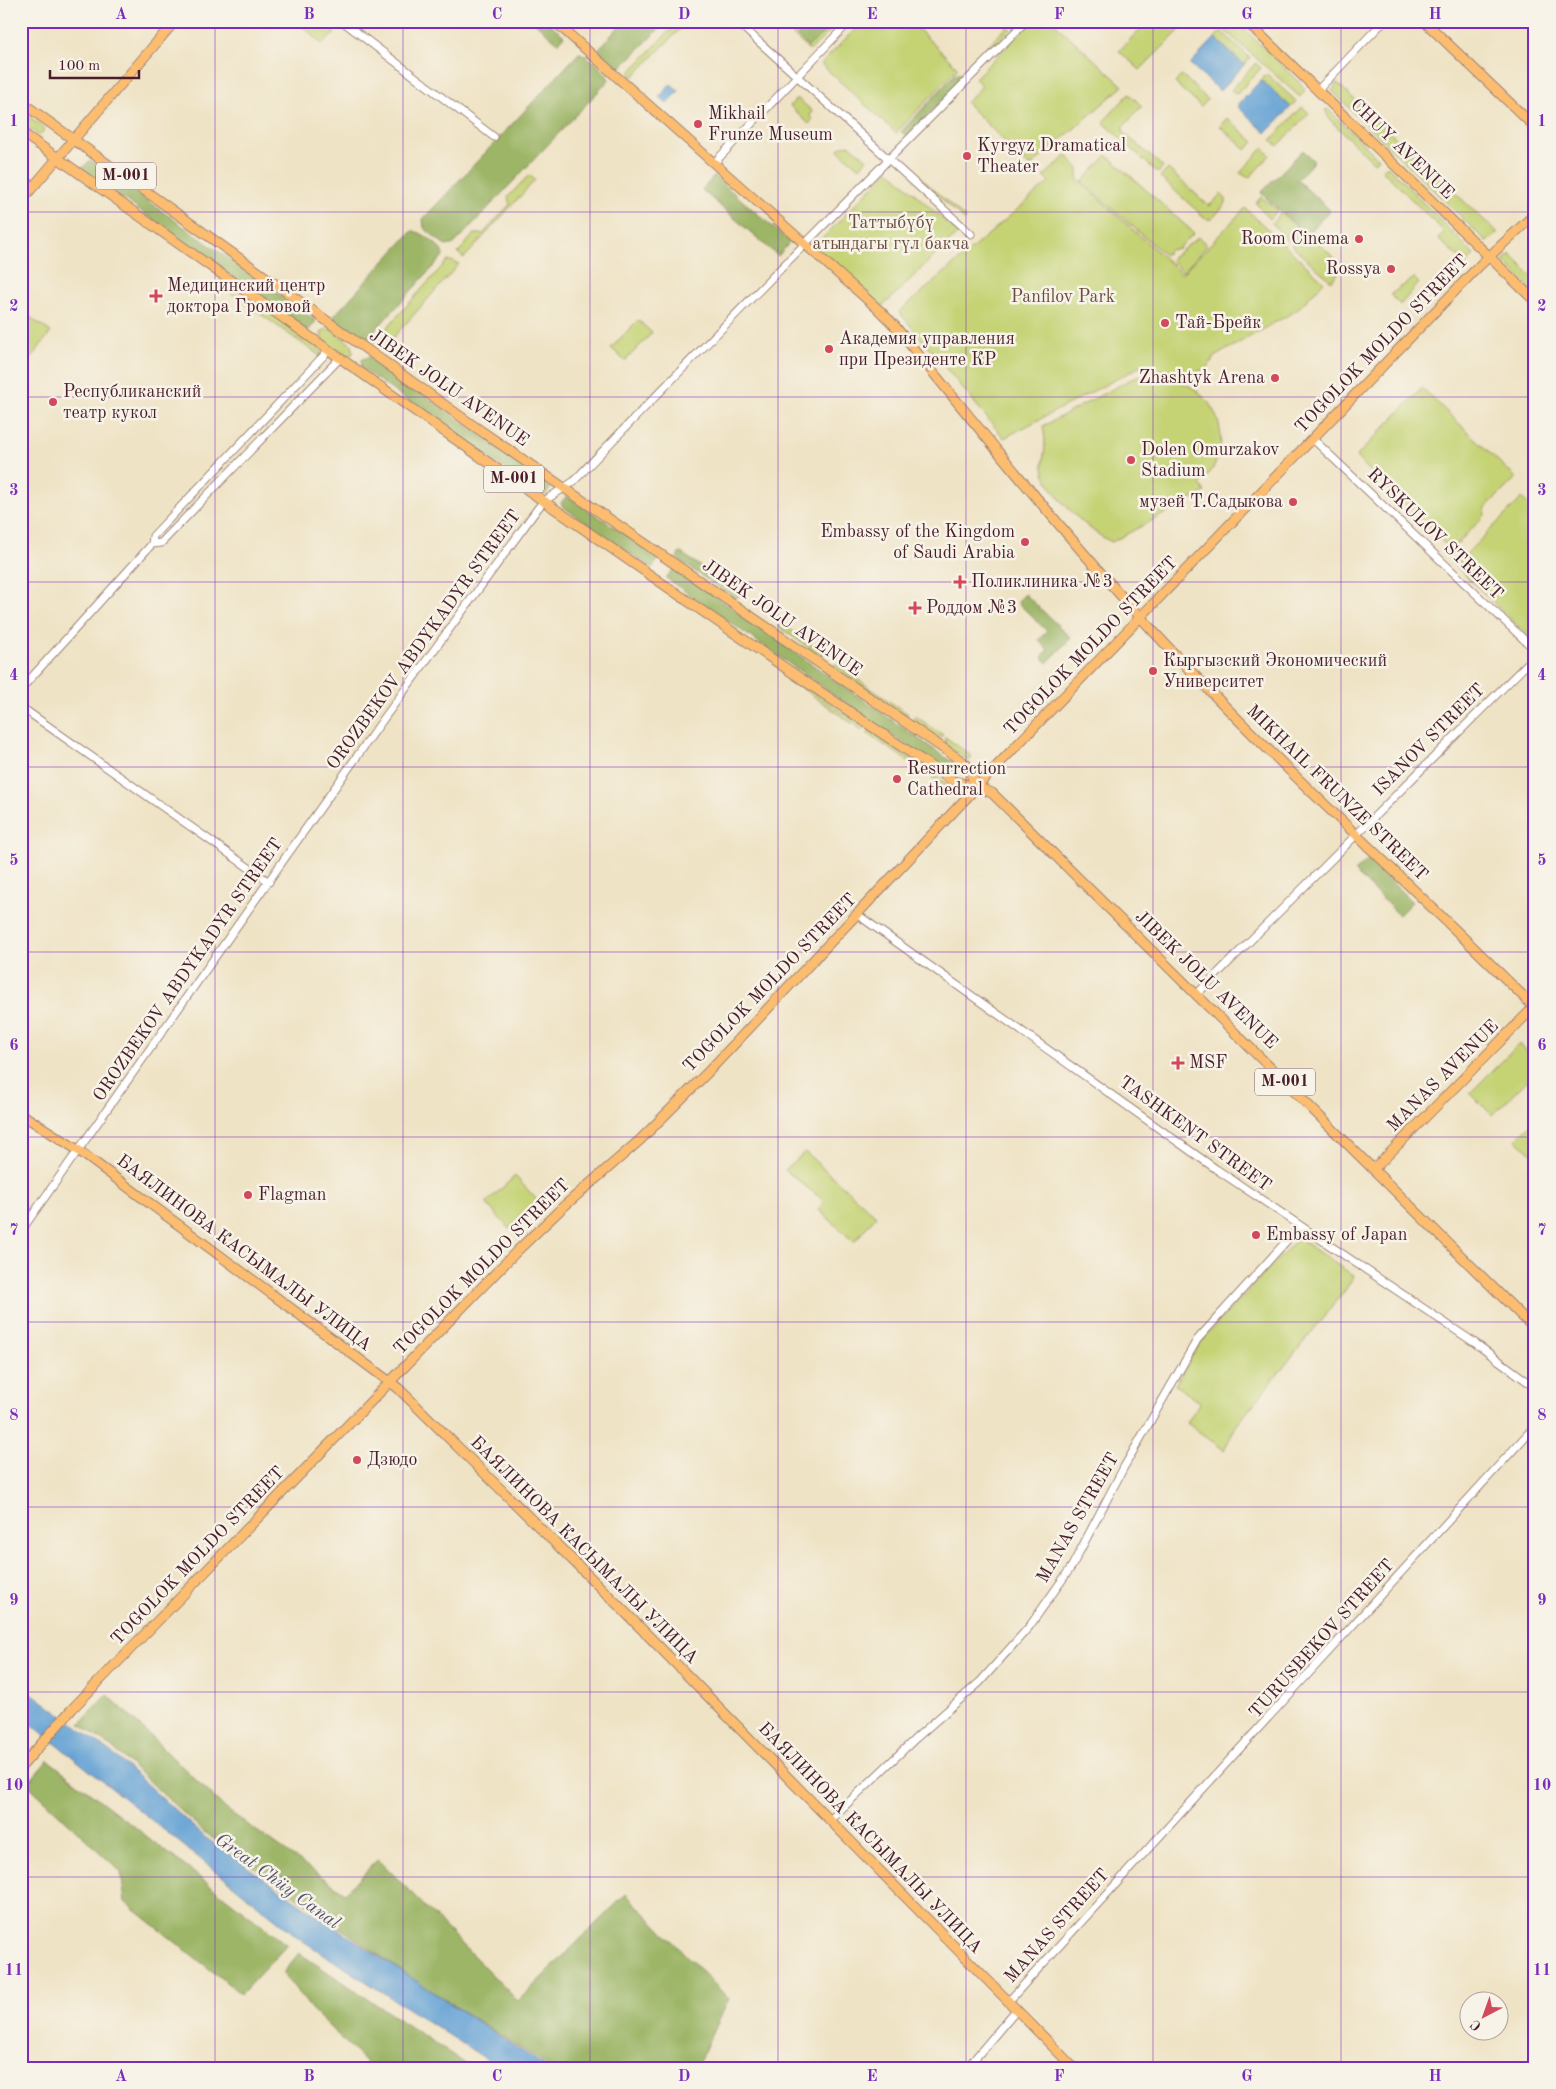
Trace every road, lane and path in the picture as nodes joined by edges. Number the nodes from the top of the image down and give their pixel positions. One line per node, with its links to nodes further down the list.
1 (175, 21): 16 (main road)
2 (342, 21): 15 (street)
3 (554, 21): 19 (main road, MIKHAIL FRUNZE STREET)
4 (736, 21): 10 (street)
5 (850, 21): 10 (street)
6 (1026, 21): 18 (street, OROZBEKOV ABDYKADYR STREET)
7 (1246, 21): 11 (main road, CHUY AVENUE)
8 (1384, 21): 11 (street)
9 (1424, 21): 13 (main road)
10 (796, 77): 18 (street); 19 (street)
11 (1318, 90): 24 (main road, CHUY AVENUE)
12 (21, 102): 16 (main road, JIBEK JOLU AVENUE / М-001)
13 (1535, 127)
14 (21, 132): 17 (main road, JIBEK JOLU AVENUE / М-001)
15 (494, 137)
16 (74, 139): 17 (main road); 29 (main road, JIBEK JOLU AVENUE / М-001)
17 (58, 158): 20 (main road); 26 (main road, JIBEK JOLU AVENUE / М-001)
18 (889, 160): 22 (street); 23 (street, OROZBEKOV ABDYKADYR STREET)
19 (715, 162): 23 (main road, MIKHAIL FRUNZE STREET)
20 (21, 201)
21 (1535, 214): 24 (main road, TOGOLOK MOLDO STREET)
22 (971, 234)
23 (805, 243): 29 (street, OROZBEKOV ABDYKADYR STREET); 32 (main road, MIKHAIL FRUNZE STREET)
24 (1490, 256): 25 (main road, CHUY AVENUE); 28 (main road, TOGOLOK MOLDO STREET)
25 (1535, 301)
26 (329, 350): 27 (main road, JIBEK JOLU AVENUE / М-001); 31 (street)
27 (340, 358): 30 (main road, JIBEK JOLU AVENUE / М-001); 31 (street)
28 (1313, 439): 32 (main road, TOGOLOK MOLDO STREET); 33 (street, RYSKULOV STREET)
29 (564, 488): 30 (street, OROZBEKOV ABDYKADYR STREET); 37 (main road, JIBEK JOLU AVENUE / М-001)
30 (544, 501): 37 (main road, JIBEK JOLU AVENUE / М-001); 39 (street, OROZBEKOV ABDYKADYR STREET)
31 (152, 544): 35 (street)
32 (1141, 618): 37 (main road, TOGOLOK MOLDO STREET); 38 (main road, MIKHAIL FRUNZE STREET)
33 (1535, 650)
34 (1535, 656): 38 (street, ISANOV STREET)
35 (21, 689)
36 (21, 707): 39 (street)
37 (978, 787): 40 (main road, TOGOLOK MOLDO STREET); 41 (main road, JIBEK JOLU AVENUE / М-001)
38 (1356, 834): 41 (street, ISANOV STREET); 42 (main road, MIKHAIL FRUNZE STREET)
39 (269, 882): 44 (street, OROZBEKOV ABDYKADYR STREET)
40 (858, 915): 46 (street, TASHKENT STREET); 49 (main road, TOGOLOK MOLDO STREET)
41 (1197, 994): 45 (main road, JIBEK JOLU AVENUE / М-001)
42 (1534, 1007): 45 (main road, MANAS AVENUE)
43 (21, 1114): 44 (main road, БАЯЛИНОВА КАСЫМАЛЫ УЛИЦА)
44 (78, 1150): 47 (street, OROZBEKOV ABDYKADYR STREET); 49 (main road, БАЯЛИНОВА КАСЫМАЛЫ УЛИЦА)
45 (1374, 1169): 48 (main road, JIBEK JOLU AVENUE / М-001)
46 (1300, 1226): 50 (street, TASHKENT STREET); 53 (street, MANAS STREET)
47 (21, 1231)
48 (1535, 1329)
49 (390, 1382): 52 (main road, TOGOLOK MOLDO STREET); 53 (main road, БАЯЛИНОВА КАСЫМАЛЫ УЛИЦА)
50 (1535, 1387)
51 (1535, 1426): 54 (street, TURUSBEKOV STREET)
52 (21, 1767)
53 (830, 1820): 55 (main road, БАЯЛИНОВА КАСЫМАЛЫ УЛИЦА)
54 (1129, 1870): 55 (street, MANAS STREET)
55 (1008, 2002): 56 (main road, БАЯЛИНОВА КАСЫМАЛЫ УЛИЦА)
56 (1016, 2010): 57 (street, MANAS STREET); 58 (main road, БАЯЛИНОВА КАСЫМАЛЫ УЛИЦА)
57 (967, 2068)
58 (1074, 2068)

